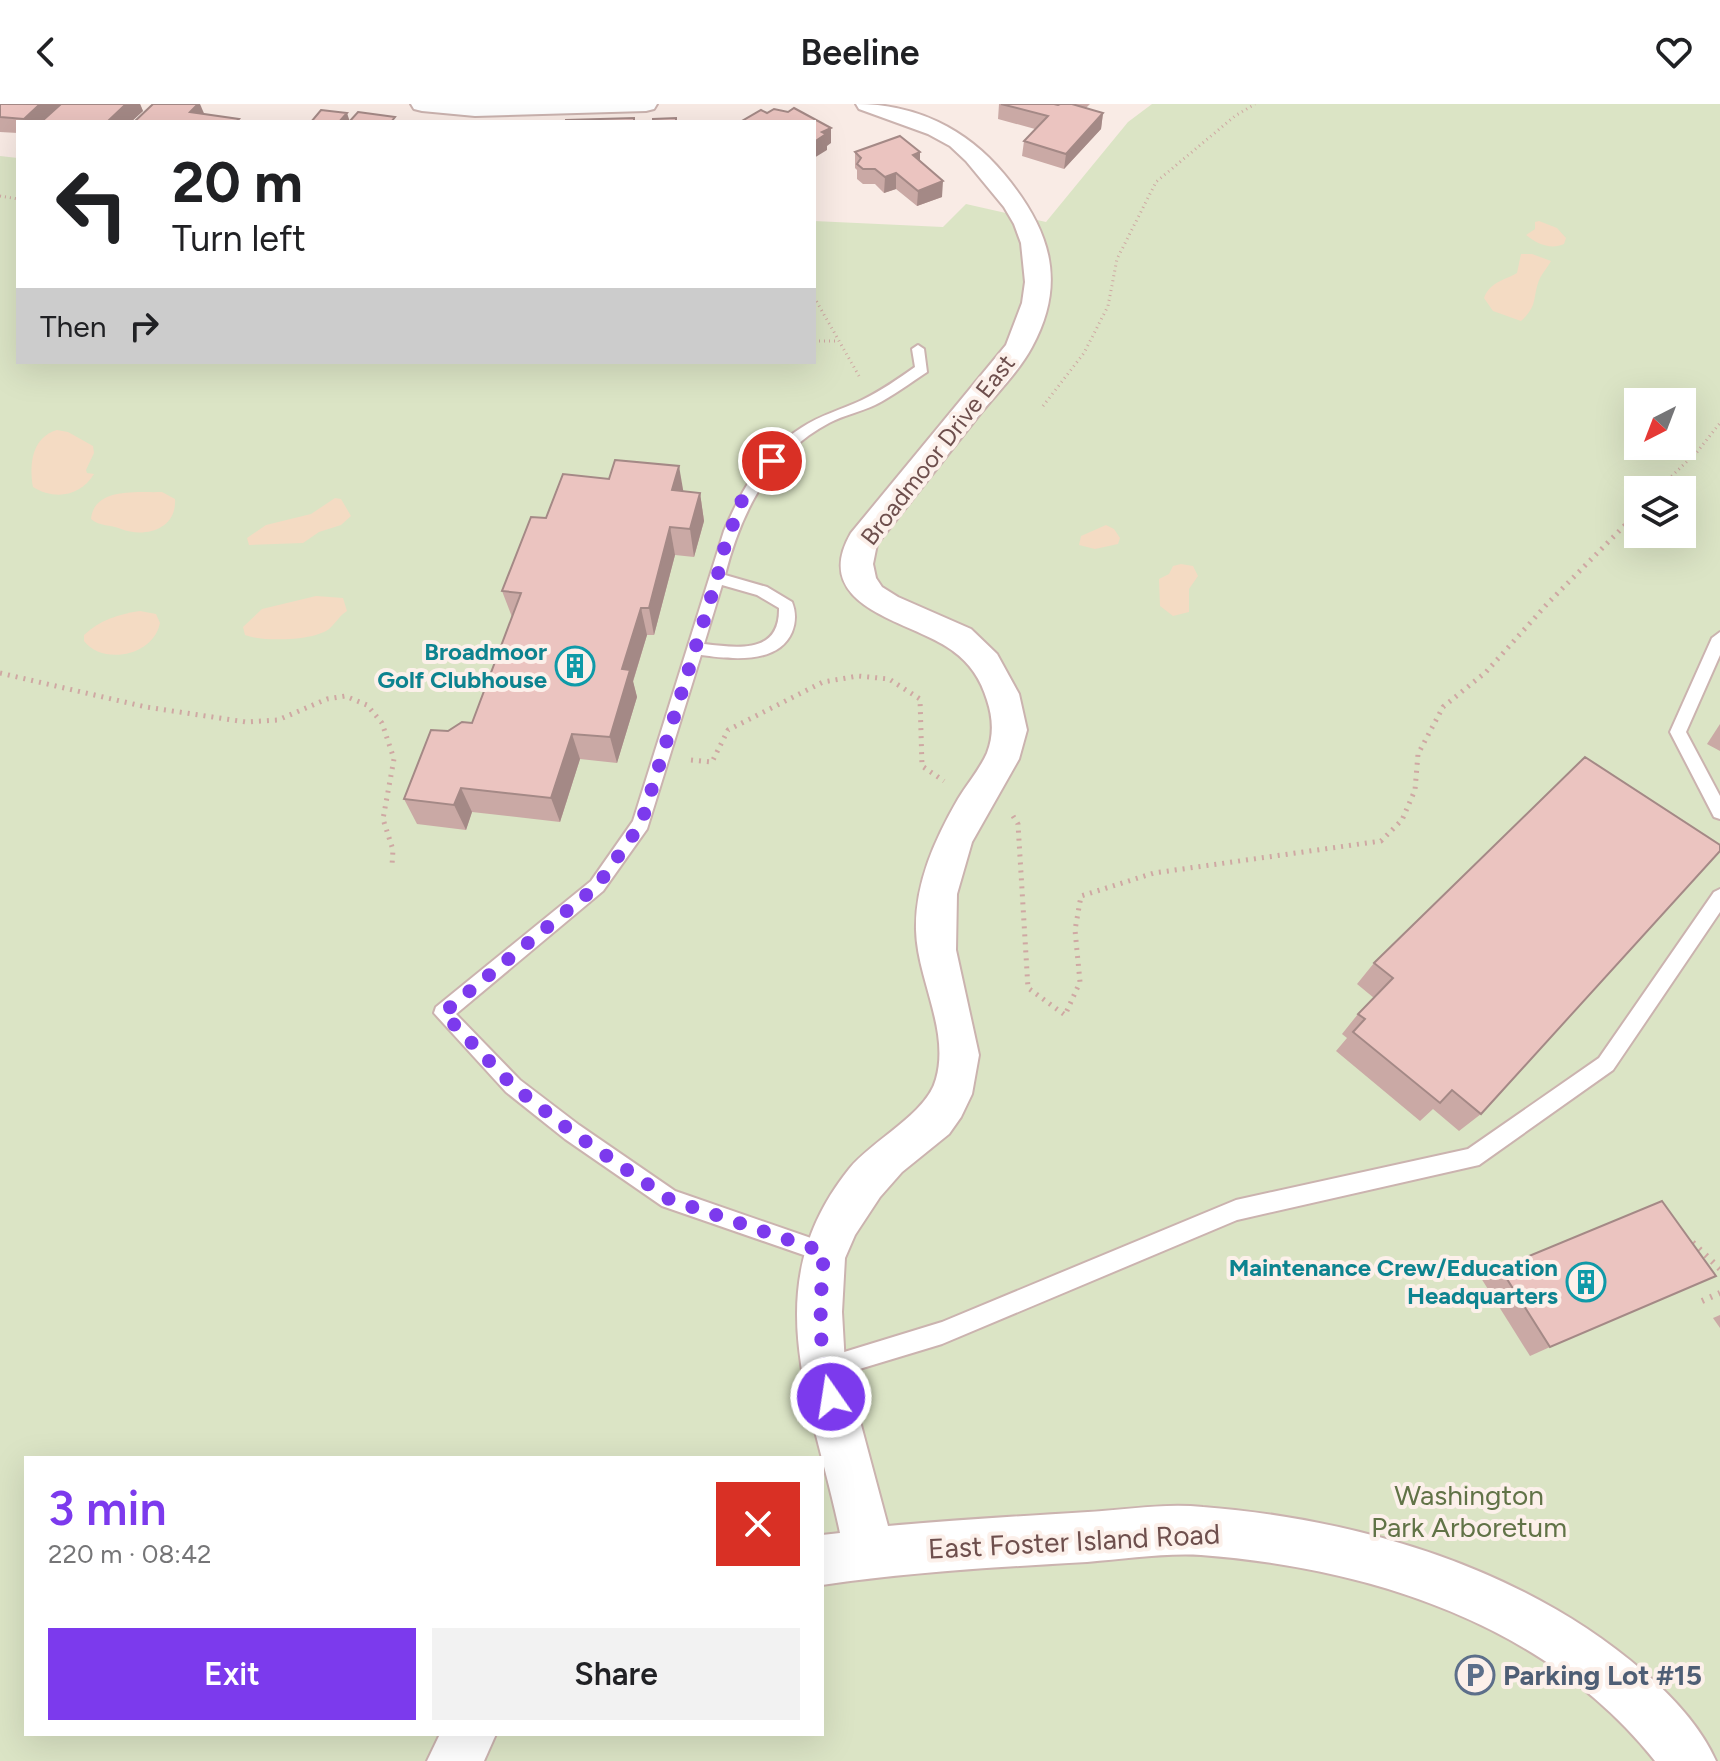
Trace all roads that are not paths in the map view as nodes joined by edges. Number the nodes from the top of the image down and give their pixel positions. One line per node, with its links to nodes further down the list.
1 (422, 104): 2 (street)
2 (646, 104)
3 (867, 104): 5 (street, Broadmoor Drive East)
4 (950, 107): 5 (street)
5 (959, 142): 12 (street, Broadmoor Drive East)
6 (918, 349): 7 (lane)
7 (717, 578): 9 (lane); 9 (lane)
8 (1720, 638): 10 (lane)
9 (695, 648): 12 (lane)
10 (1720, 812)
11 (1720, 897): 13 (lane)
12 (824, 1252): 13 (street, Broadmoor Drive East)
13 (823, 1369): 14 (street, Broadmoor Drive East)
14 (846, 1556): 17 (street, East Foster Island Road)
15 (469, 1736): 16 (street)
16 (454, 1761)
17 (1689, 1761)

